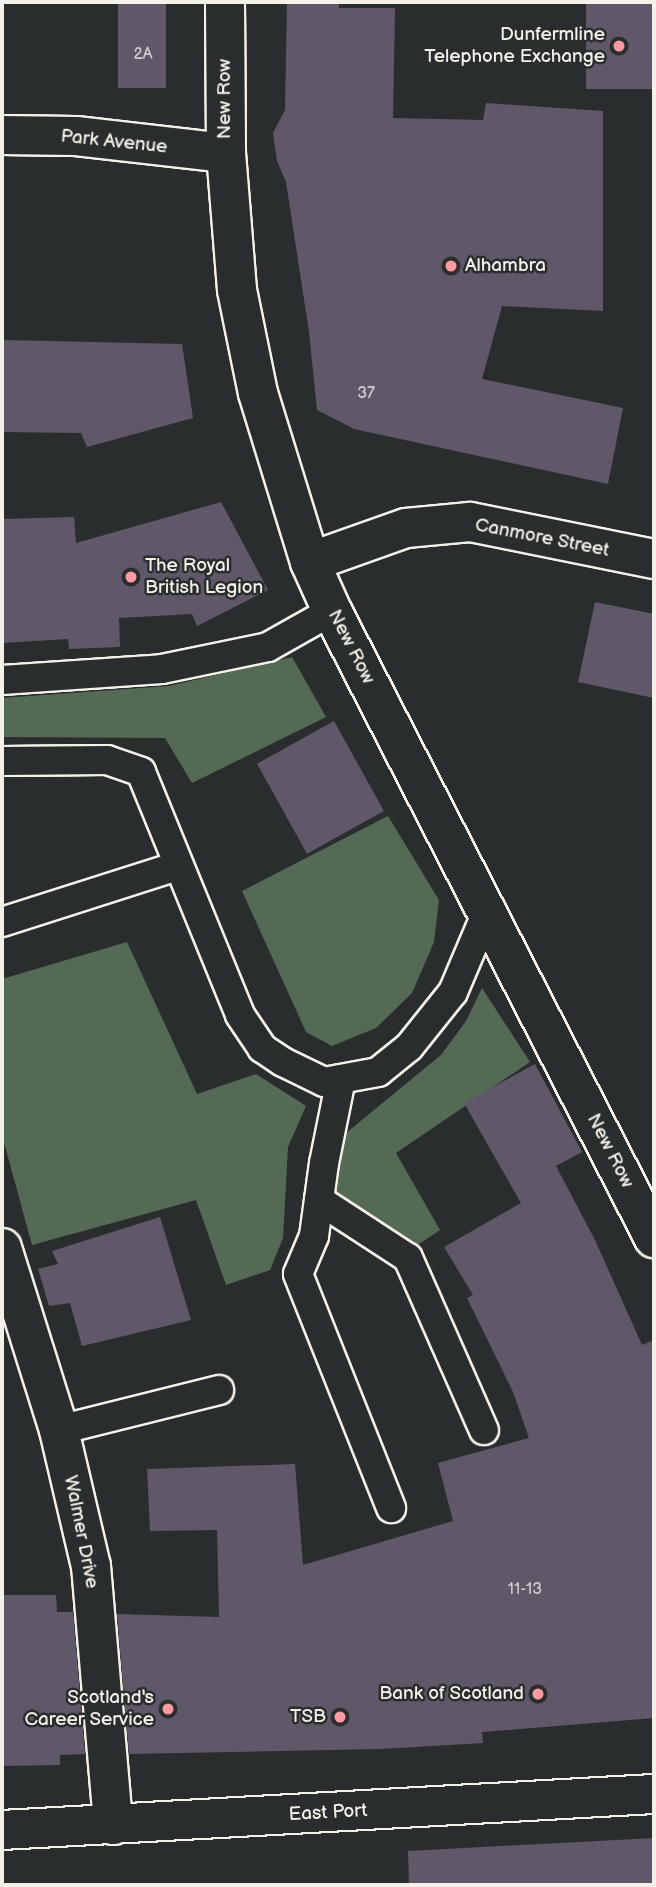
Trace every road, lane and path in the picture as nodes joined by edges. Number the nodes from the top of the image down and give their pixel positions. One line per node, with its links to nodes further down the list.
1 (225, 2): 3 (street, New Row)
2 (2, 135): 3 (street, Park Avenue)
3 (226, 153): 5 (street, New Row)
4 (654, 559): 5 (street, Canmore Street)
5 (310, 562): 6 (street, New Row)
6 (332, 611): 7 (lane); 10 (street, New Row)
7 (2, 680)
8 (2, 761): 9 (lane)
9 (178, 866): 11 (lane); 12 (lane)
10 (487, 912): 12 (lane); 14 (street, New Row)
11 (2, 922)
12 (341, 1079): 13 (lane)
13 (319, 1200): 18 (lane); 19 (lane)
14 (654, 1238)
15 (2, 1248): 17 (street, Walmer Drive)
16 (219, 1390): 17 (lane)
17 (59, 1430): 21 (street, Walmer Drive)
18 (484, 1430)
19 (391, 1508)
20 (654, 1794): 21 (street, East Port)
21 (113, 1825): 22 (street, East Port)
22 (2, 1830)

